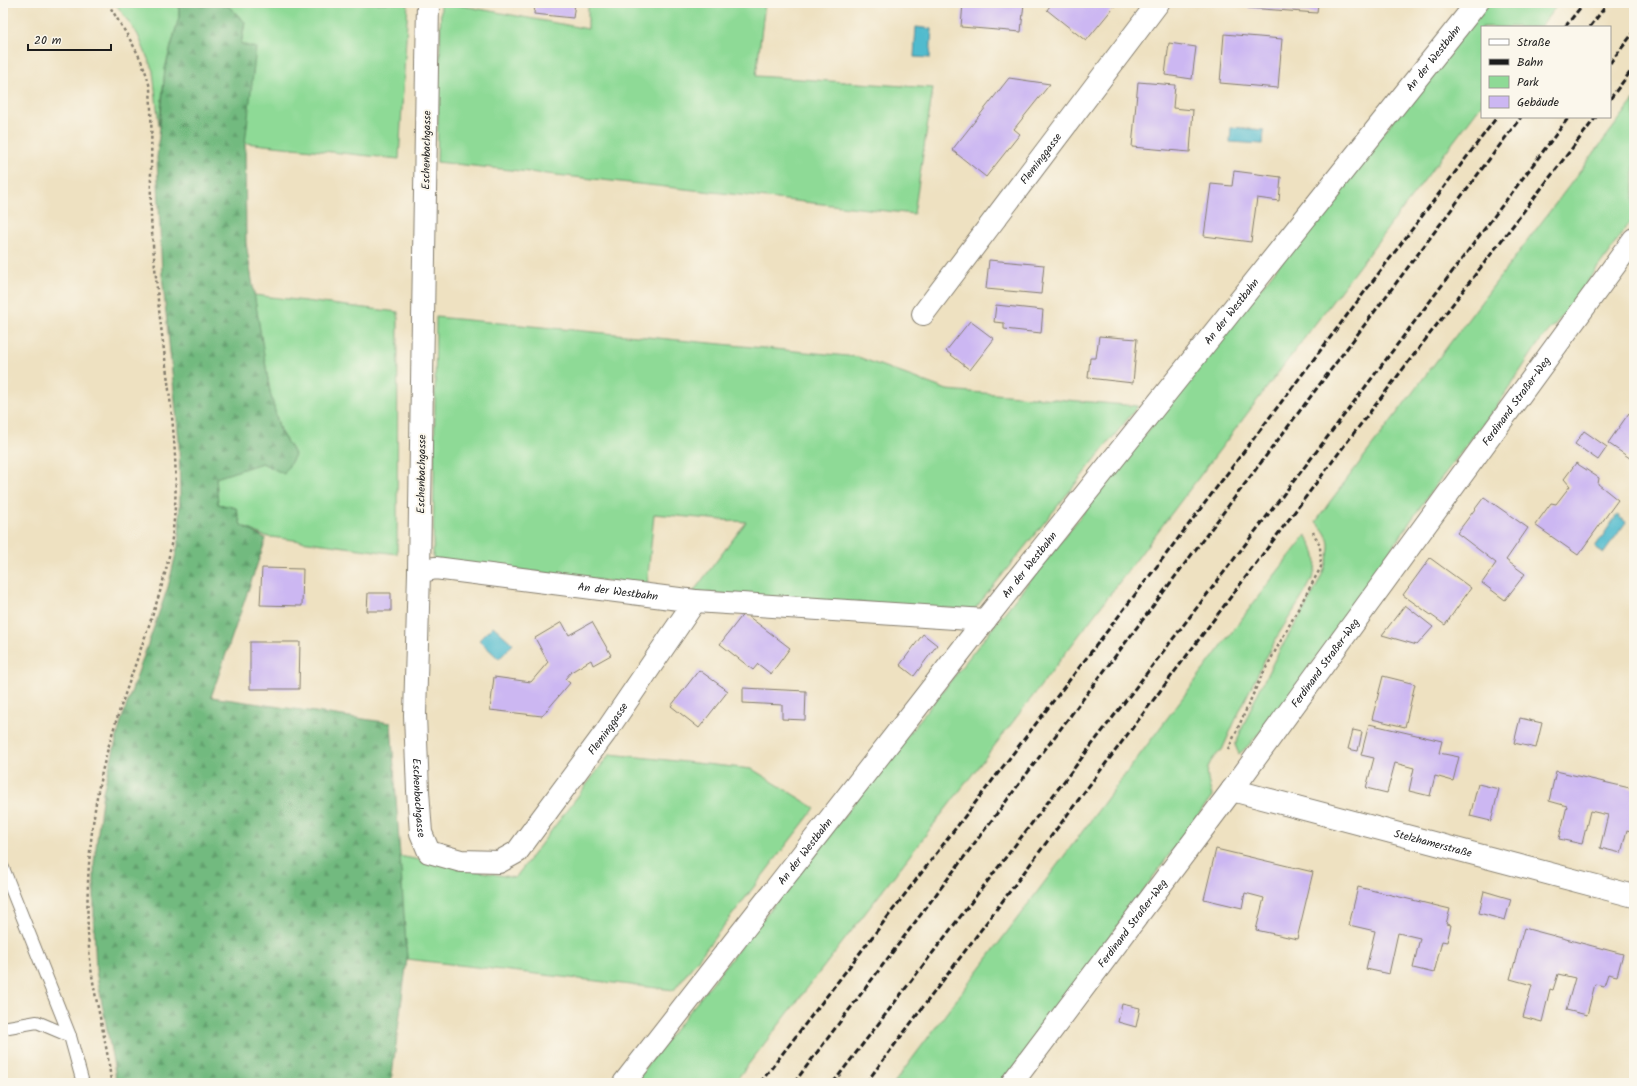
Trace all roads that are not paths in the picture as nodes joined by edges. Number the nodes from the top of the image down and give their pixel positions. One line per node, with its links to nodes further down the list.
1 (428, 3): 6 (street, Eschenbachgasse)
2 (1158, 3): 5 (street, Fleminggasse)
3 (1477, 3): 8 (street, An der Westbahn)
4 (1634, 239): 9 (street, Ferdinand Straßer-Weg)
5 (923, 314)
6 (419, 572): 7 (street, An der Westbahn); 10 (street, Eschenbachgasse)
7 (695, 601): 8 (street, An der Westbahn); 10 (street, Fleminggasse)
8 (985, 620): 16 (street, An der Westbahn)
9 (1232, 790): 12 (street, Stelzhamerstraße); 17 (street, Ferdinand Straßer-Weg)
10 (517, 852)
11 (3, 868): 14 (lane)
12 (1634, 896)
13 (3, 1028): 14 (lane)
14 (70, 1036): 15 (lane)
15 (84, 1083)
16 (624, 1083)
17 (1012, 1083)

